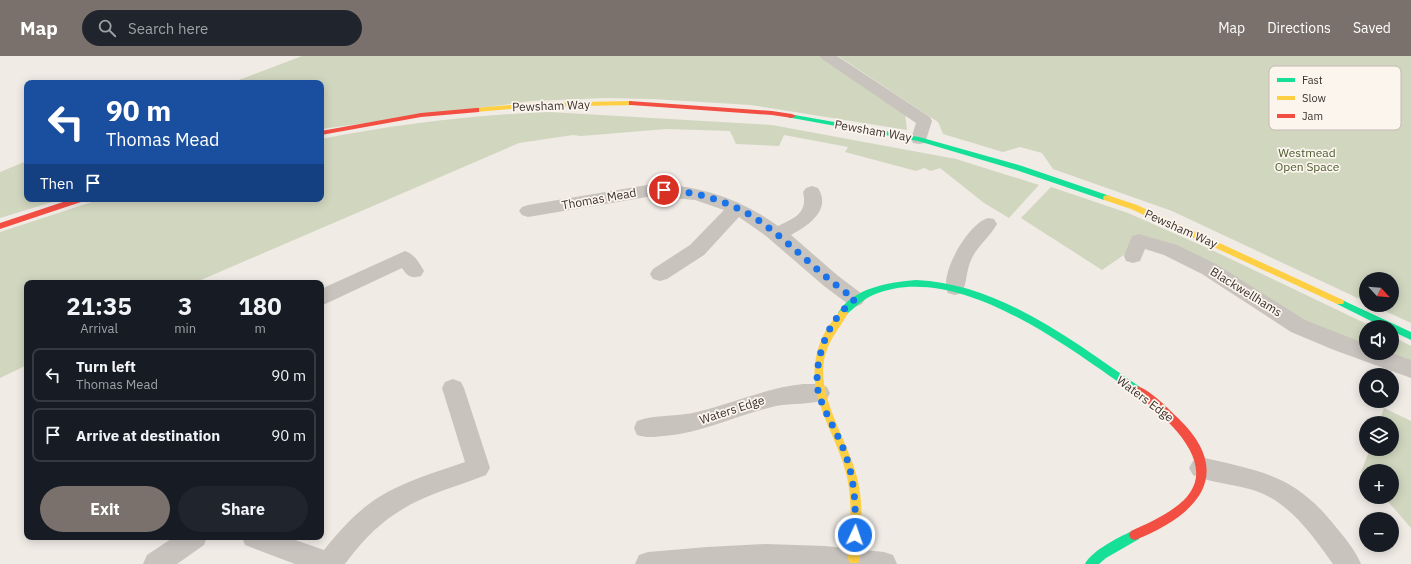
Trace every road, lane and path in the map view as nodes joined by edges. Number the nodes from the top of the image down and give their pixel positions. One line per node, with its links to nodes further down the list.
1 (827, 56): 3 (street)
2 (324, 132): 3 (main road, Pewsham Way)
3 (919, 139): 17 (main road, Pewsham Way)
4 (812, 192): 10 (street)
5 (72, 202): 9 (main road)
6 (736, 209): 7 (street, Thomas Mead); 10 (street, Thomas Mead); 13 (street)
7 (528, 211)
8 (988, 224): 14 (street)
9 (0, 226)
10 (776, 234): 16 (street, Thomas Mead)
11 (1133, 256): 20 (street, Blackwellhams)
12 (411, 260): 15 (street)
13 (673, 272)
14 (955, 288): 16 (main road, Waters Edge); 26 (main road, Waters Edge)
15 (324, 297)
16 (855, 299): 24 (main road, Waters Edge)
17 (1377, 320)
18 (1399, 330): 19 (main road, Pewsham Way)
19 (1411, 336)
20 (1359, 350)
21 (1386, 360): 22 (street, Blackwellhams)
22 (1411, 369)
23 (453, 388): 31 (street)
24 (819, 393): 25 (street, Waters Edge); 29 (main road, Waters Edge)
25 (645, 428)
26 (1201, 468): 34 (main road, Waters Edge); 35 (street)
27 (191, 540): 30 (street)
28 (261, 540): 31 (street)
29 (854, 559): 32 (street); 33 (street)
30 (156, 564)
31 (329, 564)
32 (648, 564)
33 (884, 564)
34 (1091, 564)
35 (1348, 564)

